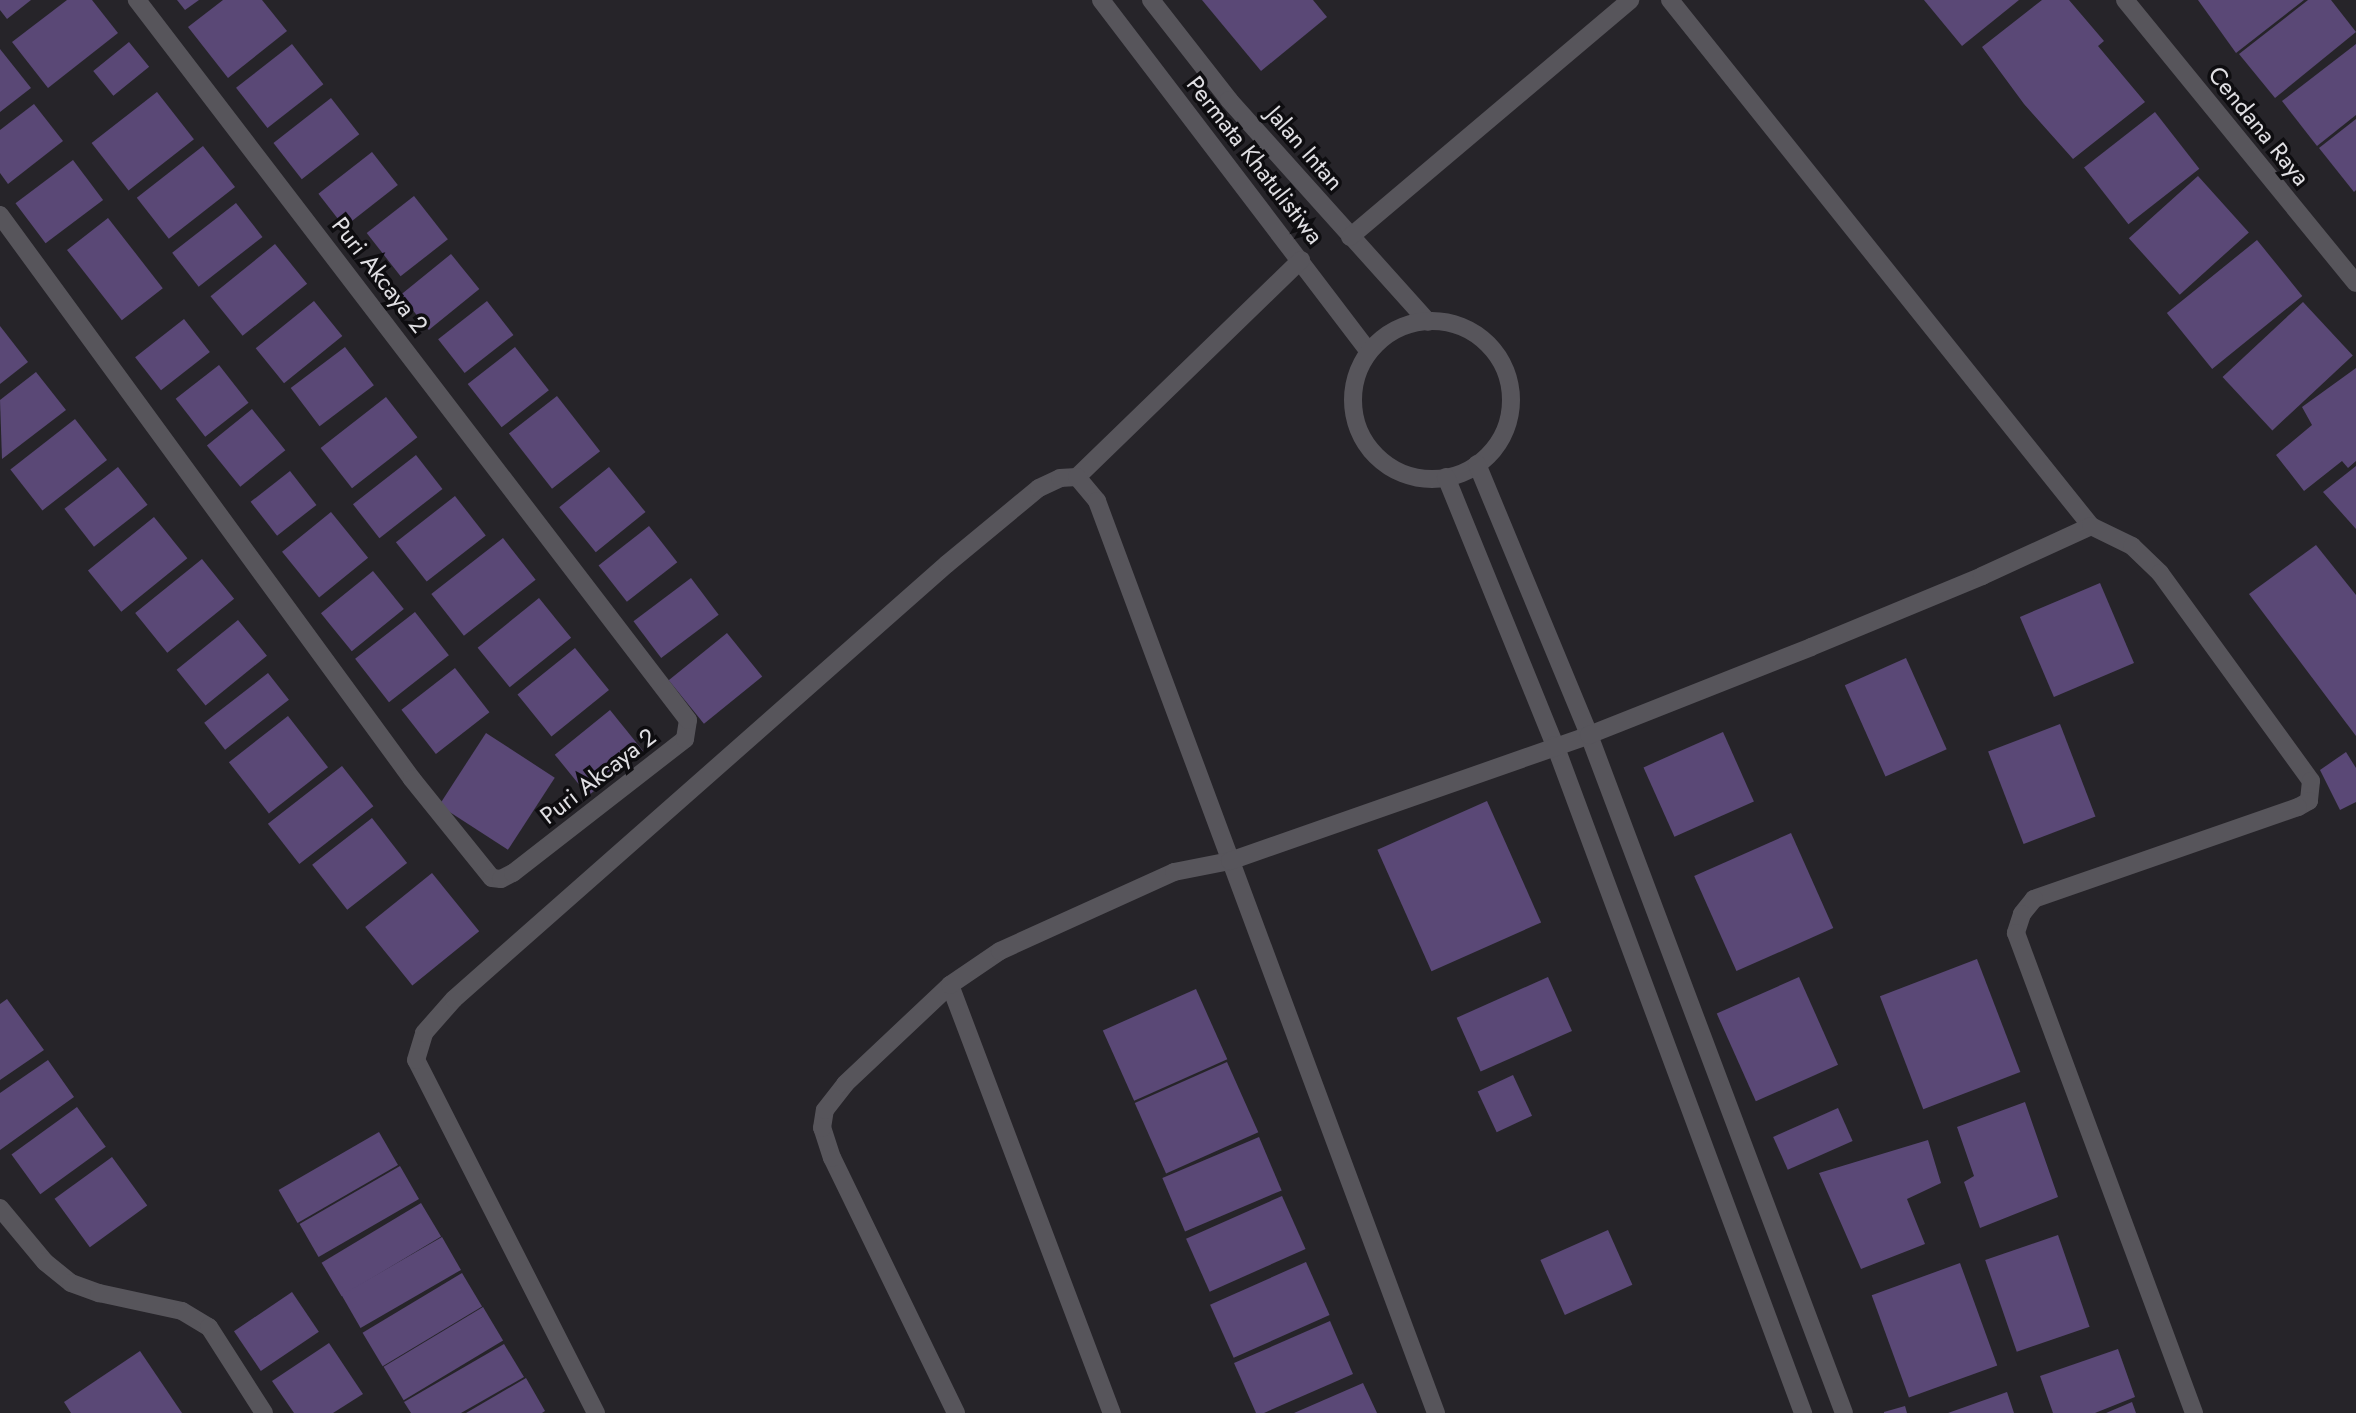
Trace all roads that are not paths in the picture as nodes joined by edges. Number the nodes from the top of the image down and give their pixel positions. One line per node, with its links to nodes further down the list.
1 (137, 0): 7 (street, Puri Akcaya 2)
2 (1101, 0): 9 (street, Permata Khatulistiwa)
3 (1151, 0): 8 (street, Jalan Intan)
4 (1630, 0): 8 (street)
5 (1670, 0): 16 (street)
6 (2125, 0): 10 (street, Cendana Raya)
7 (0, 215)
8 (1350, 237): 11 (street, Jalan Intan)
9 (1301, 260): 12 (street, Permata Khatulistiwa); 14 (street)
10 (2356, 283)
11 (1428, 322): 12 (street); 13 (street)
12 (1368, 352): 15 (street)
13 (1477, 464): 15 (street); 17 (street)
14 (1077, 477): 19 (street); 23 (street)
15 (1446, 477): 18 (street)
16 (2091, 526): 17 (street); 29 (street)
17 (1589, 734): 18 (street); 28 (street)
18 (1555, 745): 19 (street); 27 (street)
19 (1230, 861): 20 (street); 26 (street)
20 (950, 985): 24 (street); 25 (street)
21 (0, 1208): 22 (street)
22 (264, 1413)
23 (596, 1413)
24 (956, 1413)
25 (1112, 1413)
26 (1436, 1413)
27 (1802, 1413)
28 (1844, 1413)
29 (2194, 1413)

